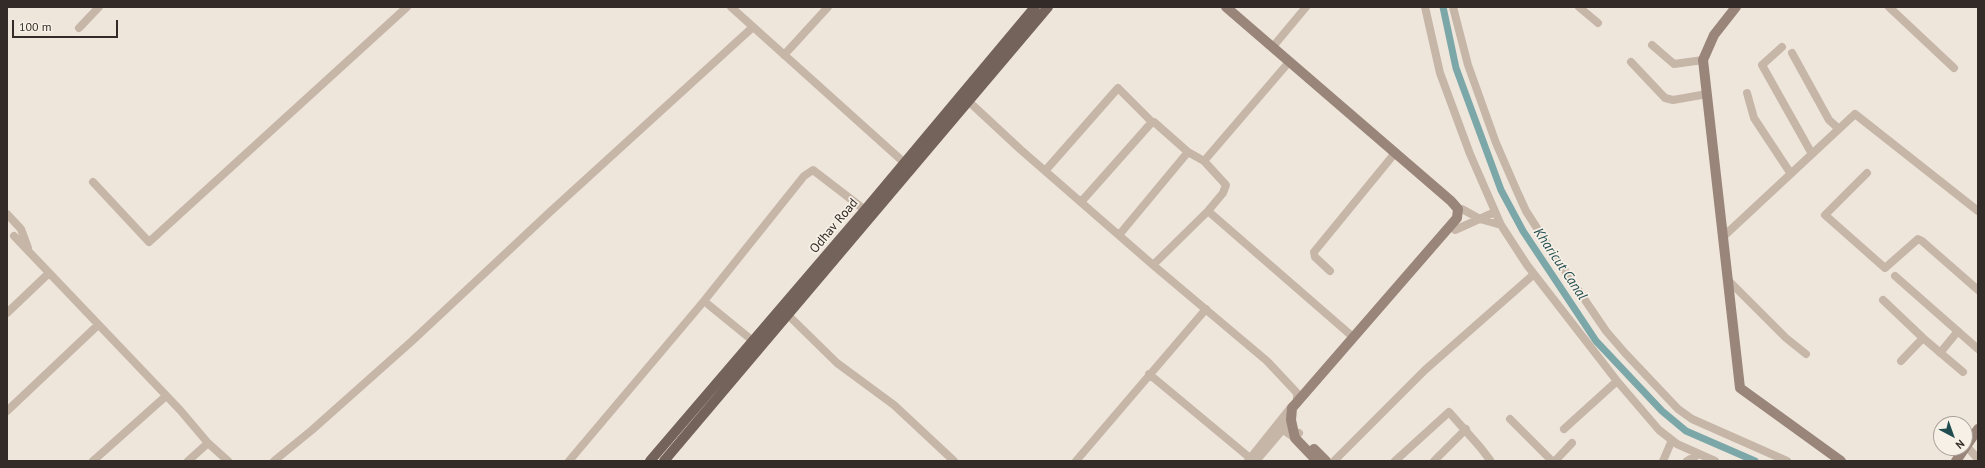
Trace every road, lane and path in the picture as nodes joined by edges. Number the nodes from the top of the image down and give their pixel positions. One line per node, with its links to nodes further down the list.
1 (99, 7): 17 (street)
2 (407, 7): 40 (street)
3 (731, 7): 16 (street)
4 (828, 7): 22 (street)
5 (1035, 7): 29 (main road, Odhav Road)
6 (1048, 7): 29 (main road, Odhav Road)
7 (1226, 7): 24 (street)
8 (1235, 7): 18 (street)
9 (1306, 7): 18 (street)
10 (1425, 7): 46 (street)
11 (1453, 7): 113 (street)
12 (1579, 7): 15 (street)
13 (1736, 7): 23 (street)
14 (1889, 7): 26 (street)
15 (1598, 23)
16 (753, 27): 22 (street); 97 (street)
17 (78, 28)
18 (1276, 43): 42 (street)
19 (1652, 44): 23 (street)
20 (1782, 47): 34 (street)
21 (1792, 53): 31 (street)
22 (784, 55): 36 (street)
23 (1703, 60): 28 (street)
24 (1289, 62): 33 (street); 35 (street)
25 (1631, 62): 28 (street)
26 (1954, 68)
27 (1747, 93): 39 (street)
28 (1707, 94): 53 (street)
29 (964, 98): 36 (main road, Odhav Road); 37 (street)
30 (1152, 122): 32 (street); 37 (street); 41 (street)
31 (1839, 129): 34 (street); 45 (street)
32 (1188, 152): 35 (street); 51 (street)
33 (1395, 153): 42 (street); 56 (street)
34 (1812, 154): 39 (street)
35 (1204, 162): 44 (street)
36 (908, 166): 43 (main road, Odhav Road); 66 (main road, Odhav Road)
37 (1045, 171): 41 (street)
38 (1867, 173): 61 (street)
39 (1791, 174): 53 (street)
40 (93, 182)
41 (1081, 202): 51 (street)
42 (1460, 209): 48 (street); 50 (street)
43 (865, 210): 63 (street); 71 (main road, Odhav Road)
44 (1208, 210): 55 (street); 69 (street)
45 (1978, 211)
46 (1495, 212): 48 (street); 49 (street)
47 (7, 214): 54 (street)
48 (1480, 219): 49 (street); 50 (street)
49 (1501, 225): 58 (street)
50 (1453, 228): 69 (street); 80 (street)
51 (1119, 235): 55 (street)
52 (14, 236): 54 (street)
53 (1724, 236): 60 (street)
54 (29, 252): 57 (street)
55 (1153, 265): 64 (street)
56 (1330, 271)
57 (49, 273): 65 (street); 67 (street)
58 (1533, 275): 78 (street); 104 (street)
59 (1895, 276): 68 (street)
60 (1729, 281): 74 (street); 114 (street)
61 (1978, 290)
62 (1883, 300): 70 (street)
63 (704, 301): 71 (street); 98 (street)
64 (1206, 309): 77 (street); 80 (street)
65 (7, 313)
66 (788, 315): 100 (main road, Odhav Road); 101 (street)
67 (98, 325): 79 (street); 81 (street)
68 (1958, 331): 72 (street); 73 (street)
69 (1353, 337): 80 (street)
70 (1922, 338): 73 (street); 75 (street)
71 (753, 341): 99 (main road, Odhav Road)
72 (1978, 349)
73 (1940, 353): 76 (street)
74 (1806, 354)
75 (1902, 361)
76 (1963, 372)
77 (1150, 374): 92 (street); 93 (street)
78 (1617, 381): 85 (street); 88 (street)
79 (166, 396): 89 (street); 94 (street)
80 (1294, 410): 83 (street); 83 (street); 87 (street)
81 (7, 411)
82 (1510, 419): 108 (street)
83 (1280, 428): 87 (street); 93 (street)
84 (1466, 429): 105 (street); 106 (street); 107 (street)
85 (1564, 429)
86 (1978, 429): 115 (street)
87 (1297, 436): 102 (street); 103 (street)
88 (1672, 440): 91 (street); 110 (street)
89 (208, 442): 95 (street); 96 (street)
90 (1572, 443): 109 (street)
91 (1700, 454): 111 (street); 112 (street)
92 (1081, 459)
93 (1251, 460)
94 (93, 461)
95 (188, 461)
96 (228, 461)
97 (274, 461)
98 (569, 461)
99 (650, 461)
100 (664, 461)
101 (954, 461)
102 (1317, 461)
103 (1326, 461)
104 (1334, 461)
105 (1395, 461)
106 (1434, 461)
107 (1489, 461)
108 (1552, 461)
109 (1556, 461)
110 (1663, 461)
111 (1687, 461)
112 (1715, 461)
113 (1786, 461)
114 (1841, 461)
115 (1956, 461)

